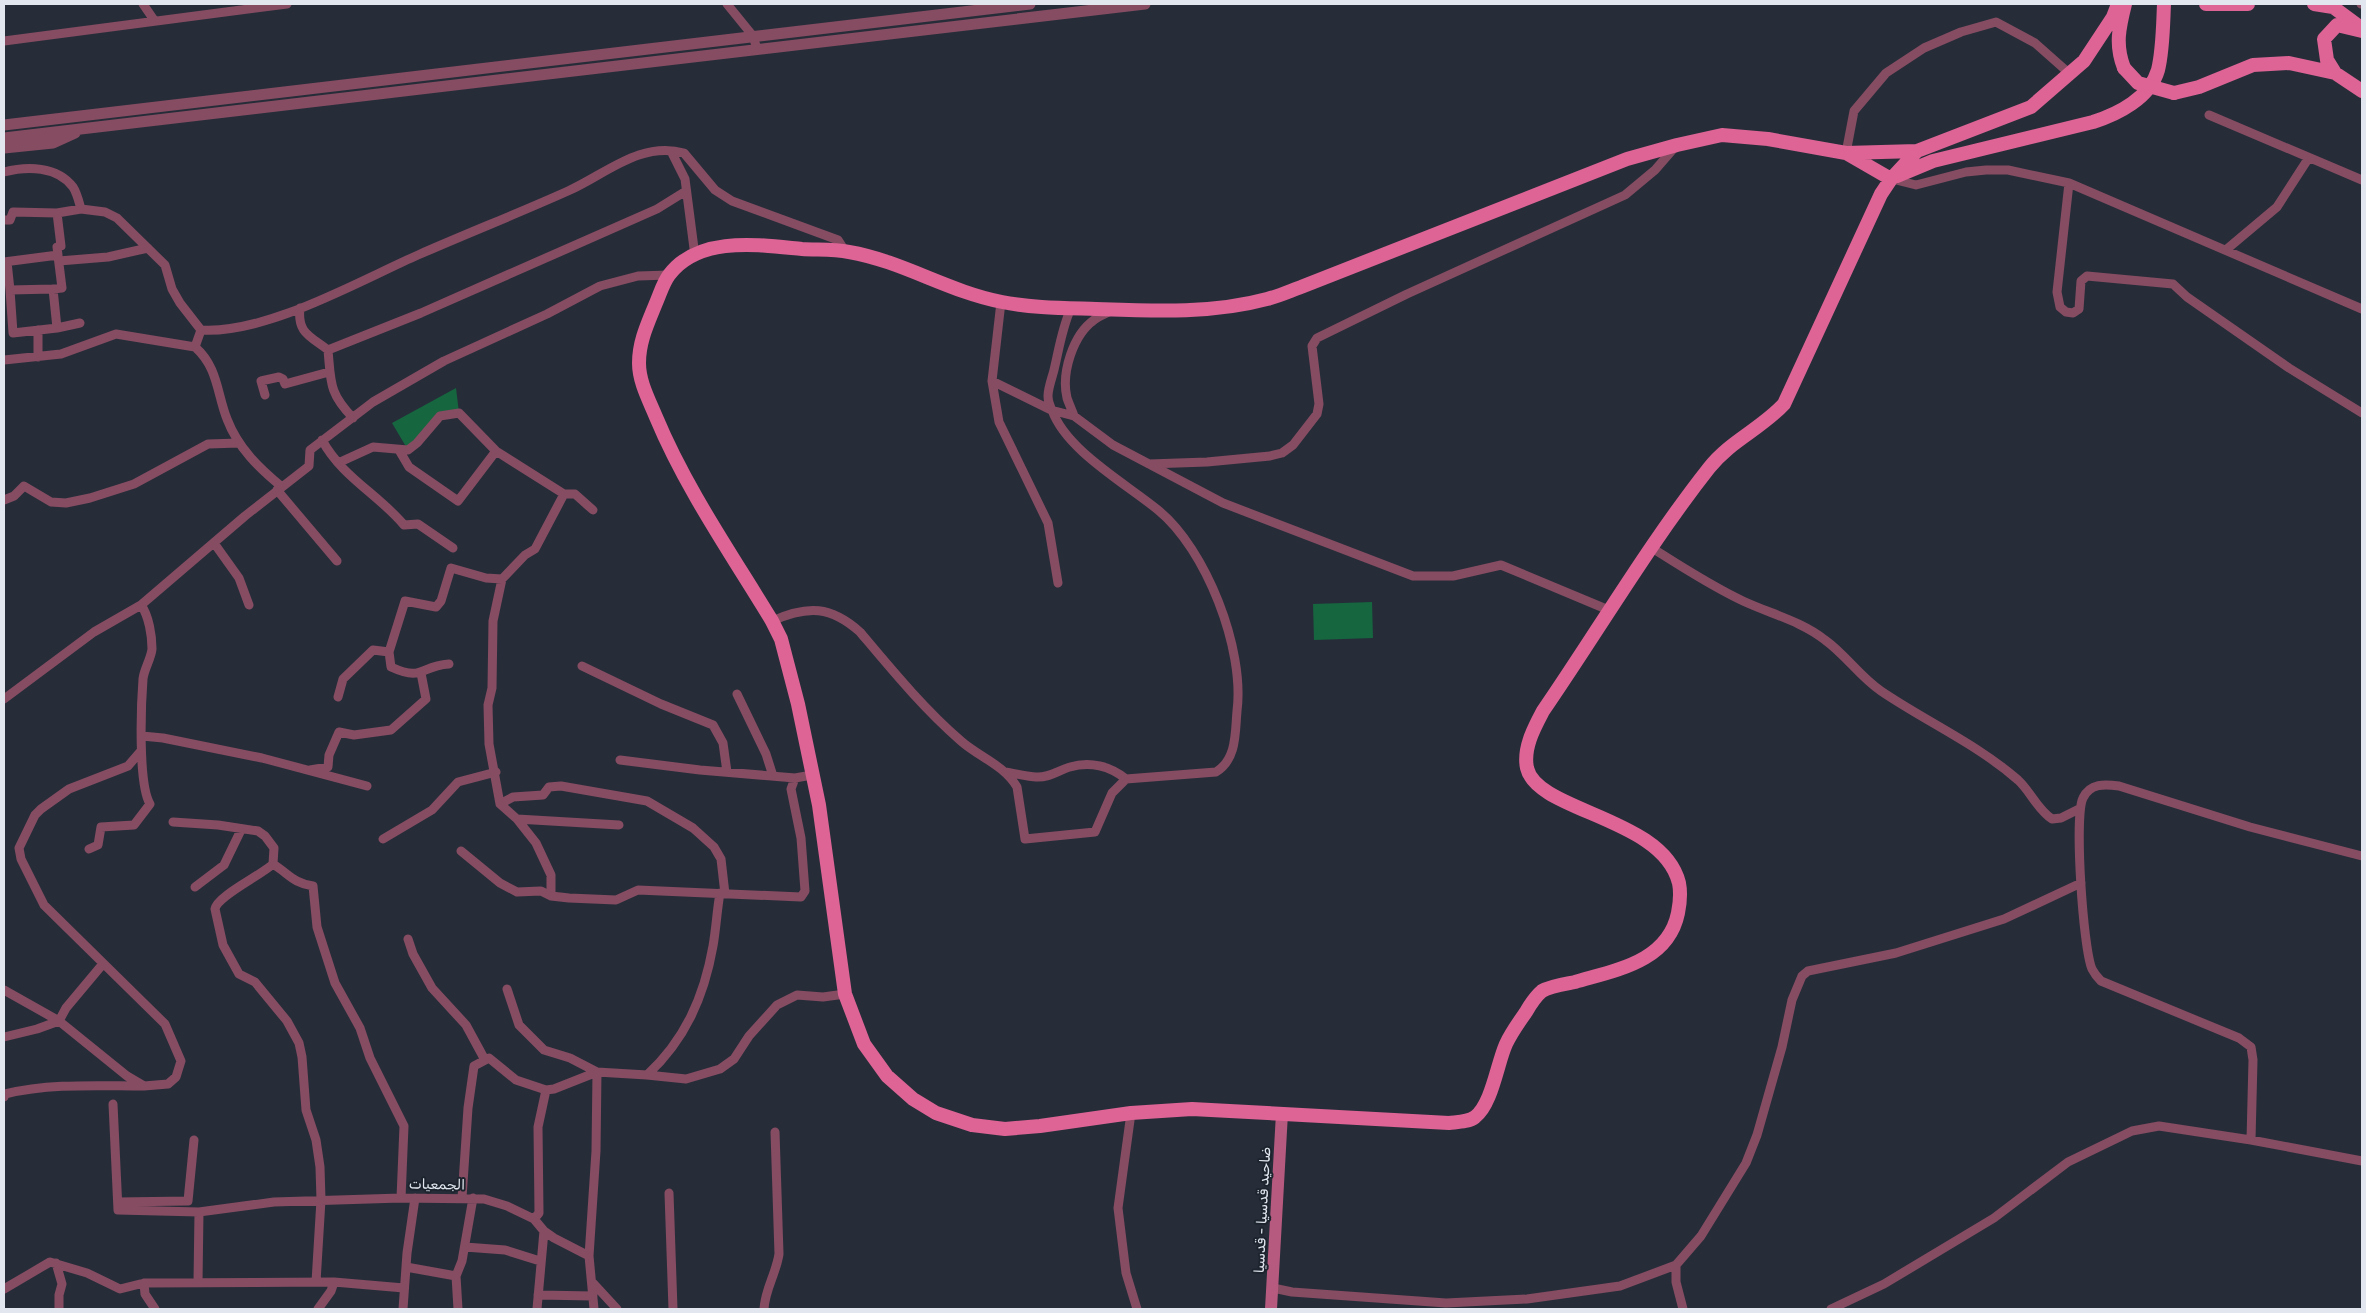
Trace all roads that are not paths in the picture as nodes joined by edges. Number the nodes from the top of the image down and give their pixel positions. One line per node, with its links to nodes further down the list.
1 (143, 4): 12 (street)
2 (287, 4): 12 (street)
3 (727, 4): 14 (street)
4 (1030, 4): 14 (street)
5 (1144, 4): 16 (street)
6 (2125, 4): 17 (main road, bridge)
7 (2164, 4): 31 (main road)
8 (2206, 4): 9 (main road)
9 (2248, 4)
10 (2314, 4): 13 (main road)
11 (2116, 8): 18 (main road)
12 (154, 20): 15 (street)
13 (2362, 30): 17 (main road)
14 (753, 36): 16 (street); 21 (street)
15 (4, 41)
16 (757, 49): 22 (street)
17 (2335, 73): 19 (main road)
18 (2070, 74): 27 (main road); 28 (street)
19 (2362, 91)
20 (2208, 115): 29 (street)
21 (4, 125)
22 (84, 128): 23 (street); 25 (street)
23 (4, 138)
24 (1677, 145): 28 (main road); 51 (main road); 73 (street)
25 (4, 148)
26 (671, 151): 34 (street); 40 (street); 48 (street)
27 (1917, 151): 28 (main road); 31 (main road)
28 (1846, 153): 31 (main road)
29 (2308, 159): 32 (street); 39 (street)
30 (4, 172): 35 (street)
31 (1891, 179): 33 (street); 80 (main road)
32 (2362, 180)
33 (2069, 182): 39 (street); 65 (street)
34 (686, 192): 41 (street); 58 (street)
35 (81, 209): 36 (street); 38 (street)
36 (57, 213): 37 (street); 42 (street)
37 (4, 220)
38 (148, 248): 42 (street); 55 (street)
39 (2227, 249): 50 (street)
40 (845, 251): 41 (main road); 47 (main road)
41 (695, 256): 44 (main road)
42 (58, 258): 43 (street); 45 (street)
43 (6, 262): 46 (street)
44 (670, 275): 67 (street); 87 (main road)
45 (53, 289): 46 (street); 53 (street)
46 (10, 290): 56 (street)
47 (1001, 302): 49 (main road); 62 (street)
48 (300, 308): 55 (street); 58 (street)
49 (1071, 308): 51 (main road); 64 (street)
50 (2362, 308)
51 (1113, 310): 66 (street)
52 (80, 323): 53 (street)
53 (57, 328): 54 (street)
54 (38, 330): 56 (street); 59 (street)
55 (201, 330): 57 (street)
56 (8, 333)
57 (195, 346): 59 (street); 69 (street)
58 (328, 350): 61 (street)
59 (38, 357): 60 (street)
60 (4, 360)
61 (330, 372): 63 (street); 67 (street)
62 (992, 381): 64 (street); 83 (street)
63 (265, 395)
64 (1052, 410): 66 (street); 105 (street)
65 (2362, 413)
66 (1074, 416): 73 (street)
67 (353, 418): 68 (street)
68 (322, 440): 72 (street); 74 (street)
69 (240, 443): 74 (street); 76 (street)
70 (399, 450): 71 (street); 71 (street); 72 (street)
71 (496, 451): 75 (street)
72 (338, 463): 79 (street)
73 (1149, 464): 86 (street)
74 (280, 489): 78 (street); 81 (street)
75 (564, 494): 77 (street); 82 (street)
76 (4, 500)
77 (593, 510)
78 (214, 543): 84 (street); 85 (street)
79 (453, 548)
80 (1652, 548): 86 (main road); 108 (street)
81 (337, 561)
82 (502, 579): 88 (street); 99 (street)
83 (1058, 583)
84 (141, 605): 93 (street); 95 (street)
85 (249, 605)
86 (1611, 611): 137 (main road)
87 (772, 621): 101 (street); 102 (main road)
88 (390, 652): 91 (street); 94 (street)
89 (449, 664): 91 (street)
90 (582, 666): 100 (street)
91 (422, 673): 98 (street)
92 (737, 694): 103 (street)
93 (6, 696)
94 (338, 697)
95 (142, 736): 96 (street); 98 (street)
96 (141, 751): 114 (street); 123 (street)
97 (620, 760): 100 (street)
98 (307, 771): 106 (street)
99 (496, 772): 107 (street); 113 (street)
100 (727, 772): 103 (street)
101 (1005, 772): 105 (street); 105 (street)
102 (812, 775): 104 (street); 126 (main road)
103 (773, 776): 104 (street)
104 (794, 778): 120 (street)
105 (1126, 779)
106 (367, 786)
107 (500, 804): 109 (street); 120 (street)
108 (2079, 810): 116 (street); 118 (street)
109 (517, 818): 111 (street); 121 (street)
110 (173, 822): 112 (street)
111 (619, 825)
112 (241, 830): 117 (street); 119 (street)
113 (383, 839)
114 (89, 849)
115 (462, 851): 121 (street)
116 (2362, 856)
117 (273, 864): 143 (street); 147 (street)
118 (2081, 883): 140 (street); 156 (street)
119 (195, 887)
120 (723, 893): 121 (street); 131 (street)
121 (551, 896)
122 (408, 939): 129 (street)
123 (102, 965): 127 (street); 132 (street)
124 (507, 989): 130 (street)
125 (4, 990): 127 (street)
126 (845, 994): 131 (street); 136 (main road)
127 (59, 1021): 128 (street); 132 (street)
128 (4, 1037)
129 (485, 1060): 133 (street); 145 (street)
130 (597, 1072): 131 (street); 133 (street); 153 (street)
131 (647, 1075)
132 (144, 1086): 134 (street)
133 (546, 1090): 150 (street)
134 (4, 1097)
135 (113, 1104): 148 (street)
136 (1131, 1113): 137 (main road); 179 (street)
137 (1282, 1113): 165 (main road, ضاحيد قدسيا - قدسيا)
138 (774, 1132): 178 (street)
139 (194, 1140): 148 (street)
140 (2251, 1140): 141 (street); 182 (street)
141 (2362, 1161)
142 (669, 1193): 177 (street)
143 (401, 1198): 144 (street, الجمعيات); 147 (street, الجمعيات)
144 (415, 1198): 145 (street, الجمعيات); 157 (street)
145 (462, 1198): 146 (street, الجمعيات)
146 (473, 1198): 150 (street, الجمعيات); 152 (street)
147 (321, 1200): 149 (street, الجمعيات); 160 (street)
148 (118, 1202): 149 (street, الجمعيات)
149 (199, 1212): 159 (street)
150 (534, 1219): 151 (street)
151 (544, 1231): 153 (street); 154 (street)
152 (465, 1247): 154 (street); 158 (street)
153 (589, 1256): 163 (street)
154 (540, 1261): 167 (street)
155 (56, 1263): 162 (street); 166 (street); 169 (street)
156 (1676, 1265): 165 (street); 181 (street)
157 (406, 1267): 158 (street); 164 (street)
158 (456, 1276): 173 (street)
159 (198, 1282): 160 (street); 162 (street)
160 (316, 1282): 161 (street)
161 (334, 1282): 164 (street); 171 (street)
162 (144, 1283): 170 (street)
163 (593, 1283): 168 (street); 176 (street)
164 (404, 1288): 172 (street)
165 (1273, 1288): 180 (main road, ضاحيد قدسيا - قدسيا)
166 (4, 1289)
167 (538, 1295): 168 (street); 174 (street)
168 (594, 1296): 175 (street)
169 (59, 1309)
170 (155, 1309)
171 (318, 1309)
172 (403, 1309)
173 (458, 1309)
174 (537, 1309)
175 (594, 1309)
176 (617, 1309)
177 (673, 1309)
178 (764, 1309)
179 (1137, 1309)
180 (1271, 1309)
181 (1683, 1309)
182 (1831, 1309)

